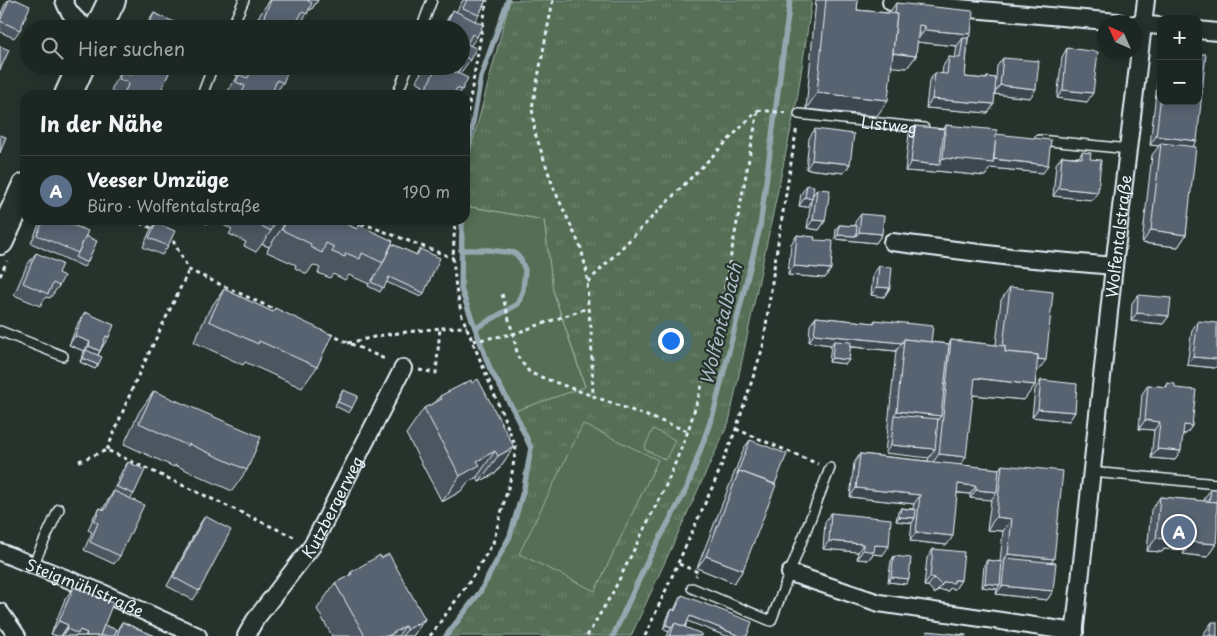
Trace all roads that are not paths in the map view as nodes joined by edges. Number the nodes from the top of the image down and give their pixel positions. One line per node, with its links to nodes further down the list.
1 (64, 0): 8 (street)
2 (112, 0): 9 (main road)
3 (244, 0): 10 (lane)
4 (432, 0): 11 (lane)
5 (1146, 0): 7 (street, Wolfentalstraße)
6 (891, 2): 12 (street)
7 (1142, 15)
8 (77, 20)
9 (102, 20)
10 (235, 20)
11 (424, 20)
12 (1097, 20)
13 (1142, 24): 14 (street)
14 (1157, 26)
15 (1202, 30): 16 (street)
16 (1217, 32)
17 (1136, 60): 27 (street, Wolfentalstraße)
18 (77, 75): 21 (main road)
19 (210, 75): 22 (lane)
20 (405, 75): 23 (lane)
21 (70, 90)
22 (202, 90)
23 (399, 90)
24 (799, 114): 25 (lane, Listweg)
25 (933, 129)
26 (1030, 139): 27 (lane)
27 (1128, 149): 31 (street, Wolfentalstraße)
28 (20, 198): 29 (main road)
29 (0, 241)
30 (892, 242): 31 (street)
31 (1114, 266): 36 (street, Wolfentalstraße)
32 (0, 331): 33 (lane)
33 (63, 356)
34 (404, 368): 47 (street, Kutzbergerweg)
35 (830, 468): 41 (lane)
36 (1092, 472): 37 (lane); 44 (street, Wolfentalstraße)
37 (1217, 484)
38 (59, 508): 40 (lane)
39 (0, 552): 40 (street, Steigmühlstraße)
40 (34, 565): 46 (street, Steigmühlstraße)
41 (790, 573): 42 (lane); 44 (street)
42 (692, 588)
43 (0, 612): 45 (street)
44 (1074, 634)
45 (17, 636)
46 (198, 636)
47 (246, 636)

